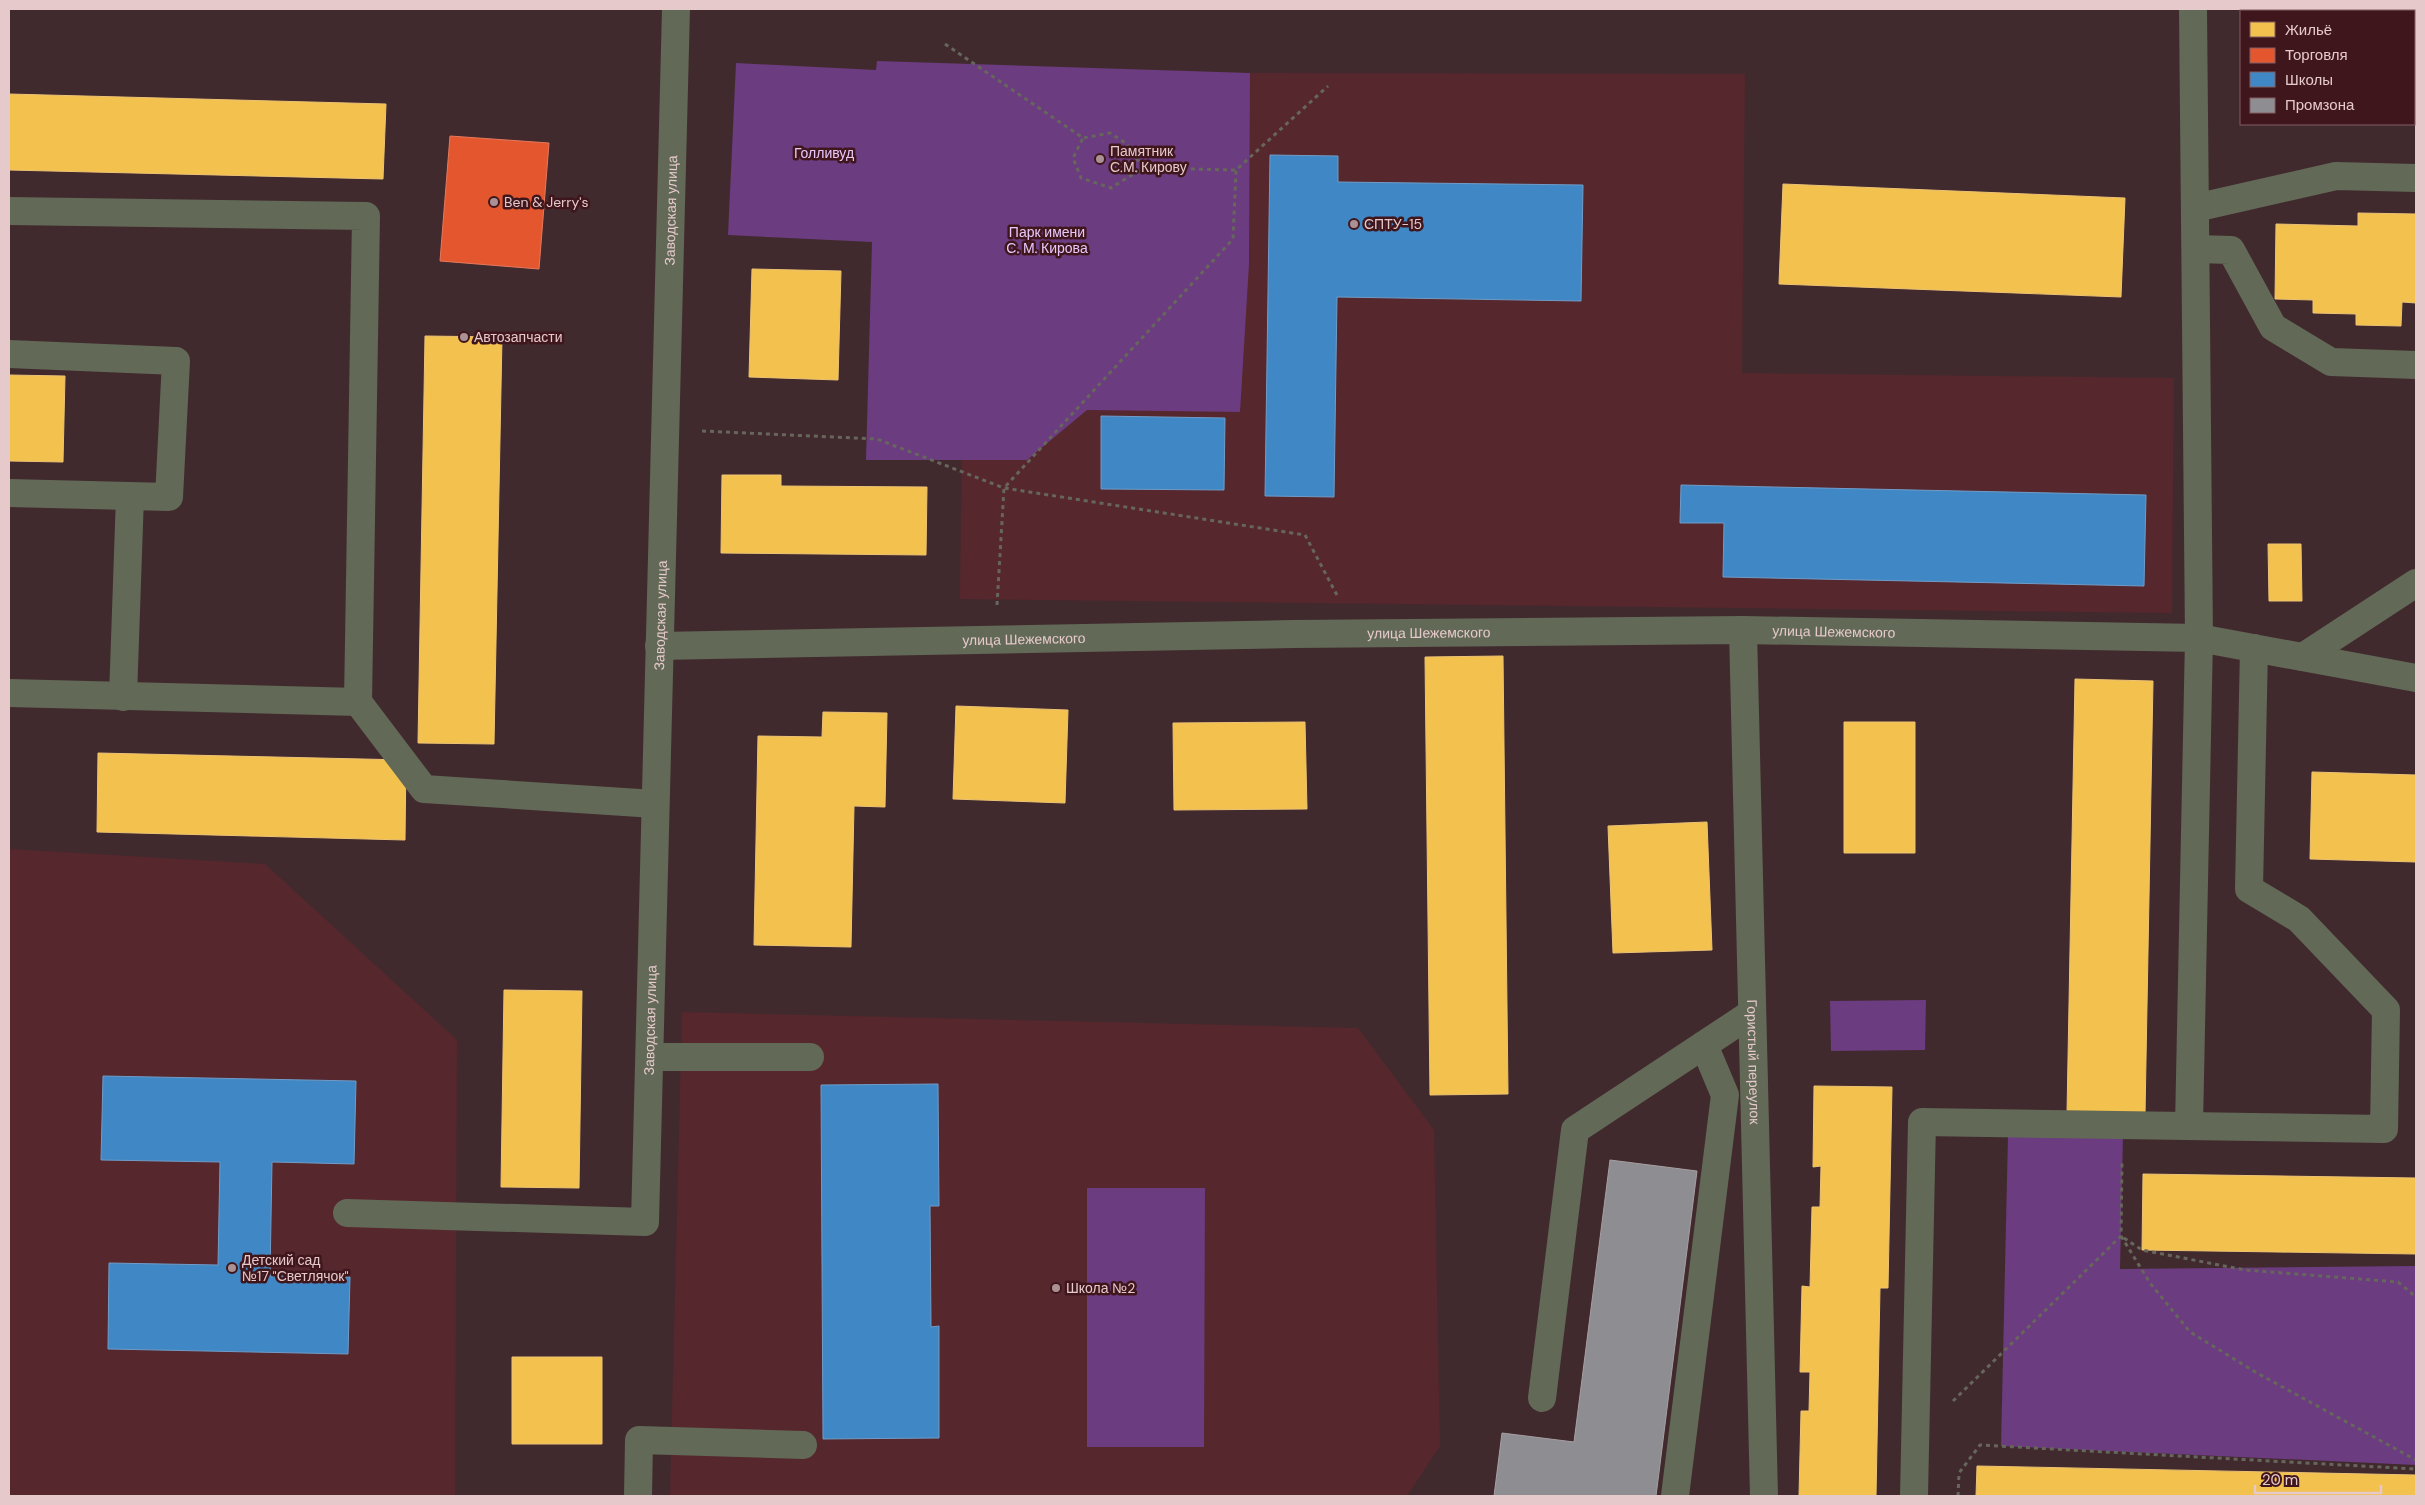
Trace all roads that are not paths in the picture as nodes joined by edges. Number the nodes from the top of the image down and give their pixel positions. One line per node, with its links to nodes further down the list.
1 (676, 9): 14 (street, Заводская улица)
2 (2193, 9): 4 (street)
3 (2416, 178): 4 (street)
4 (2195, 208): 6 (street)
5 (9, 211): 20 (street)
6 (2196, 249): 8 (street); 13 (street)
7 (9, 354): 10 (street)
8 (2416, 364)
9 (9, 493): 10 (street)
10 (130, 496): 19 (street)
11 (2416, 583): 16 (street)
12 (1743, 630): 13 (street, улица Шежемского); 14 (street, улица Шежемского); 22 (street, Гористый переулок)
13 (2199, 638): 15 (street, улица Шежемского); 26 (street)
14 (659, 646): 21 (street, Заводская улица)
15 (2254, 648): 16 (street, улица Шежемского); 26 (street)
16 (2304, 657): 17 (street, улица Шежемского)
17 (2416, 678)
18 (9, 693): 19 (street)
19 (123, 697): 20 (street)
20 (358, 702): 21 (street)
21 (655, 804): 24 (street, Заводская улица)
22 (1752, 1013): 23 (street); 32 (street, Гористый переулок)
23 (1704, 1045): 28 (street); 31 (street)
24 (650, 1057): 25 (street); 27 (street, Заводская улица)
25 (810, 1057)
26 (2189, 1126): 33 (street)
27 (347, 1213)
28 (1542, 1398)
29 (803, 1445): 30 (street)
30 (638, 1496)
31 (1674, 1496)
32 (1764, 1496)
33 (1914, 1496)

